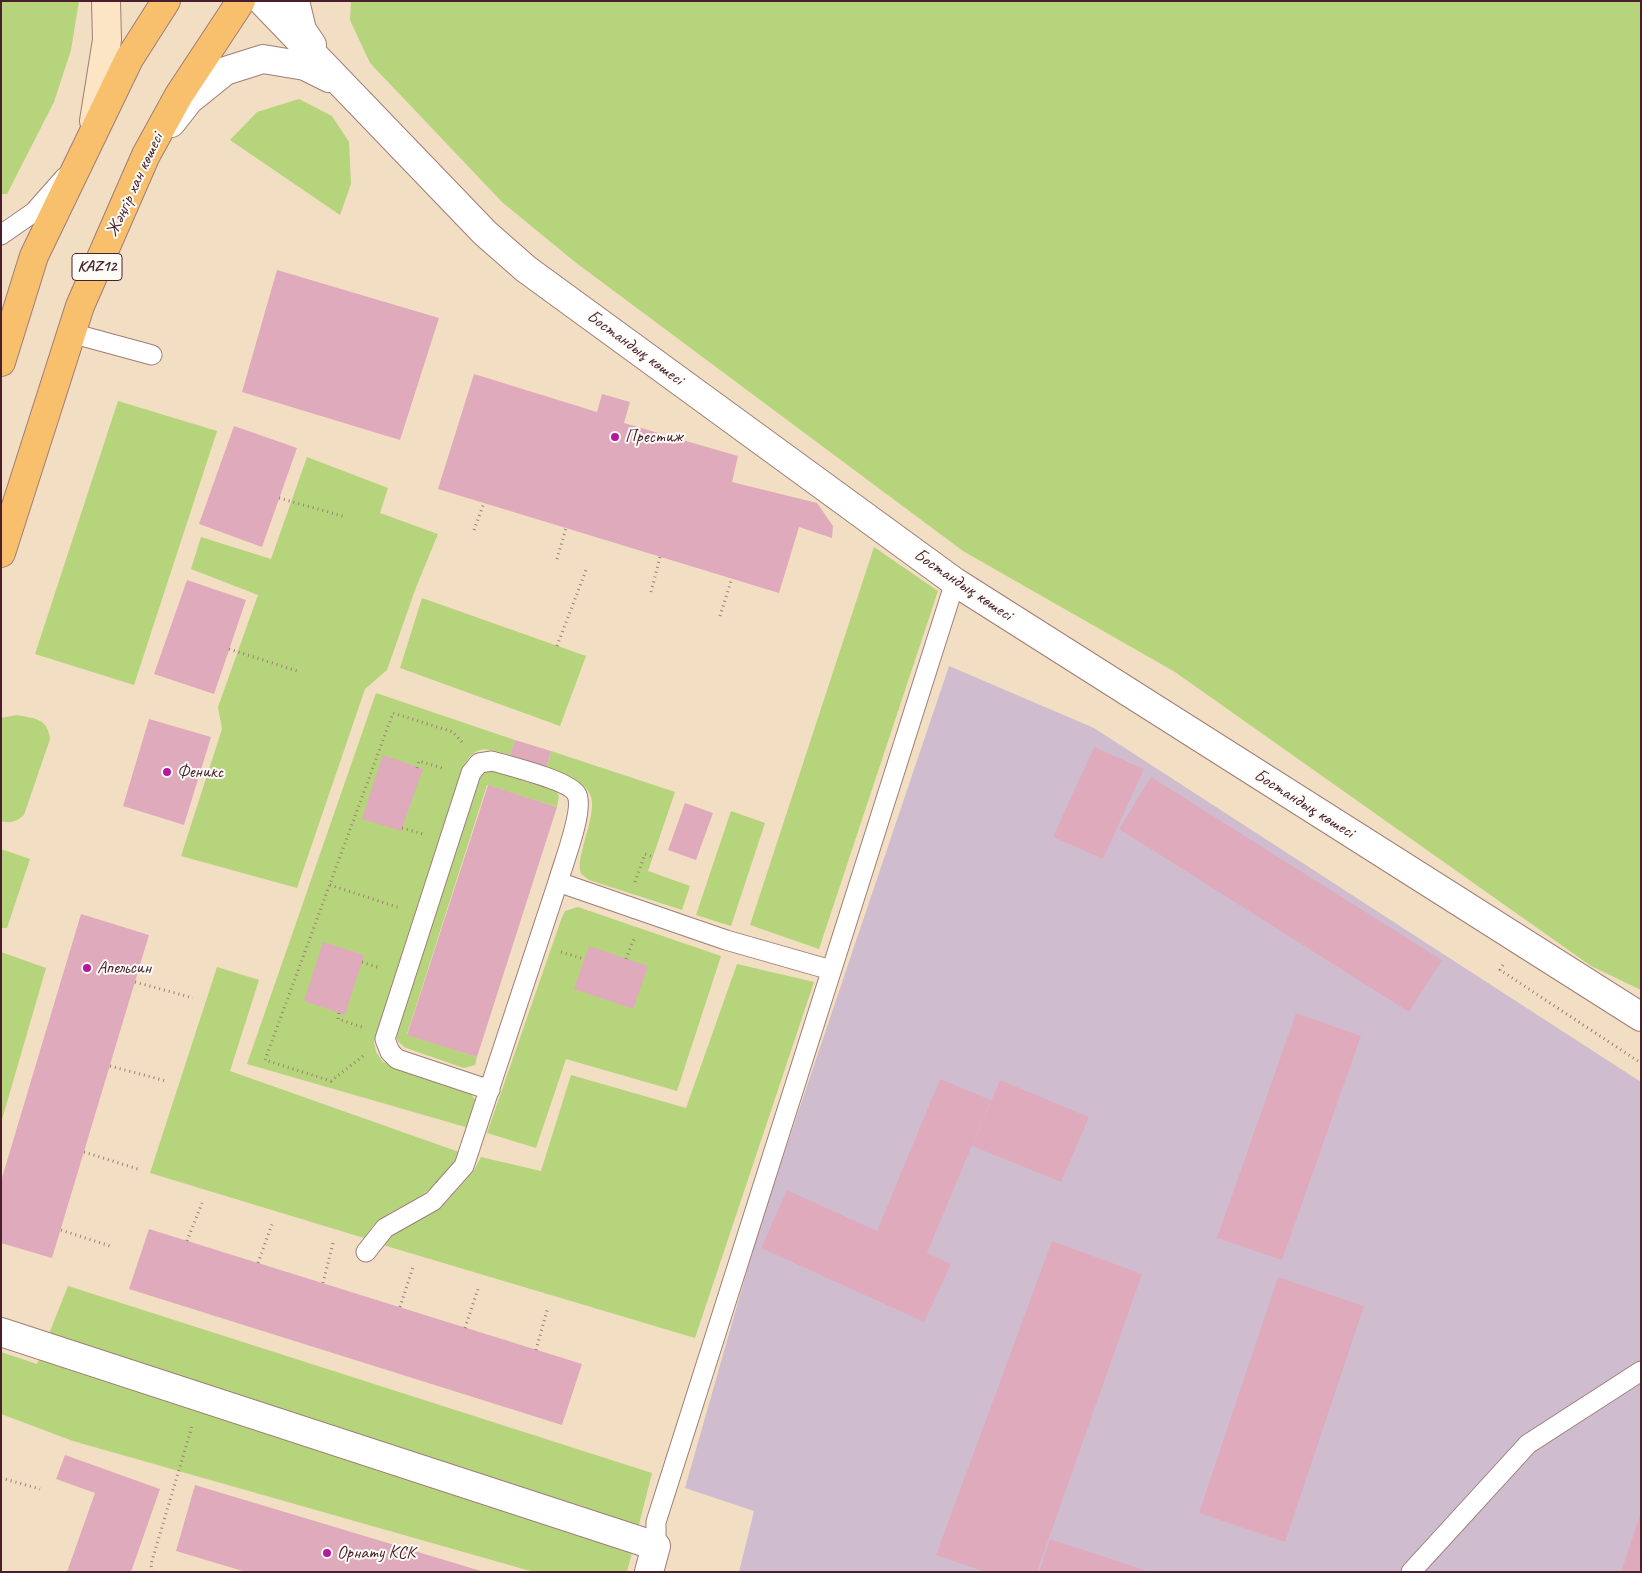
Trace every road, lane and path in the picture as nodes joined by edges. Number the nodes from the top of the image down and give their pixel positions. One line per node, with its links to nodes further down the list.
1 (106, 1): 7 (main road)
2 (166, 1): 7 (main road)
3 (241, 1): 8 (main road, Жәңгір хан көшесі / KAZ12)
4 (262, 1): 6 (street)
5 (295, 1): 6 (street)
6 (339, 83): 8 (street); 24 (street, Бостандық көшесі)
7 (86, 148): 9 (lane); 12 (main road)
8 (146, 155): 10 (main road, Жәңгір хан көшесі / KAZ12)
9 (1, 235)
10 (71, 333): 11 (lane); 16 (main road, Жәңгір хан көшесі / KAZ12)
11 (152, 355)
12 (1, 362)
13 (280, 498): 15 (path)
14 (484, 503): 18 (path)
15 (346, 517)
16 (6, 519): 19 (main road, Жәңгір хан көшесі / KAZ12)
17 (566, 528): 21 (path)
18 (474, 530)
19 (1, 553)
20 (660, 556): 25 (path)
21 (556, 559)
22 (586, 570): 27 (path)
23 (732, 578): 26 (path)
24 (955, 582): 37 (street, Бостандық көшесі); 38 (lane)
25 (652, 592)
26 (720, 616)
27 (557, 646)
28 (229, 649): 29 (path)
29 (297, 671)
30 (417, 768): 31 (path)
31 (475, 770): 33 (lane); 34 (path); 36 (lane)
32 (653, 857): 35 (path)
33 (558, 882): 35 (lane); 46 (lane)
34 (330, 885): 36 (path); 42 (path)
35 (627, 906): 38 (lane)
36 (425, 916): 42 (lane)
37 (1519, 940): 41 (street, Бостандық көшесі); 43 (path)
38 (831, 970): 69 (lane)
39 (135, 982): 40 (path)
40 (193, 998)
41 (1641, 1017)
42 (385, 1039): 46 (lane)
43 (1641, 1063)
44 (110, 1066): 45 (path)
45 (166, 1081)
46 (490, 1090): 55 (lane)
47 (84, 1152): 48 (path)
48 (138, 1170)
49 (202, 1203): 52 (path)
50 (272, 1224): 56 (path)
51 (60, 1230): 54 (path)
52 (187, 1240)
53 (333, 1242): 58 (path)
54 (113, 1247)
55 (366, 1252)
56 (258, 1263)
57 (413, 1267): 60 (path)
58 (323, 1283)
59 (478, 1286): 62 (path)
60 (400, 1307)
61 (548, 1307): 64 (path)
62 (465, 1328)
63 (1, 1332): 66 (street)
64 (536, 1350)
65 (1641, 1371): 72 (lane)
66 (201, 1397): 69 (street); 70 (path)
67 (1, 1478): 68 (path)
68 (40, 1489)
69 (656, 1546): 71 (street)
70 (152, 1572)
71 (649, 1572)
72 (1411, 1572)

